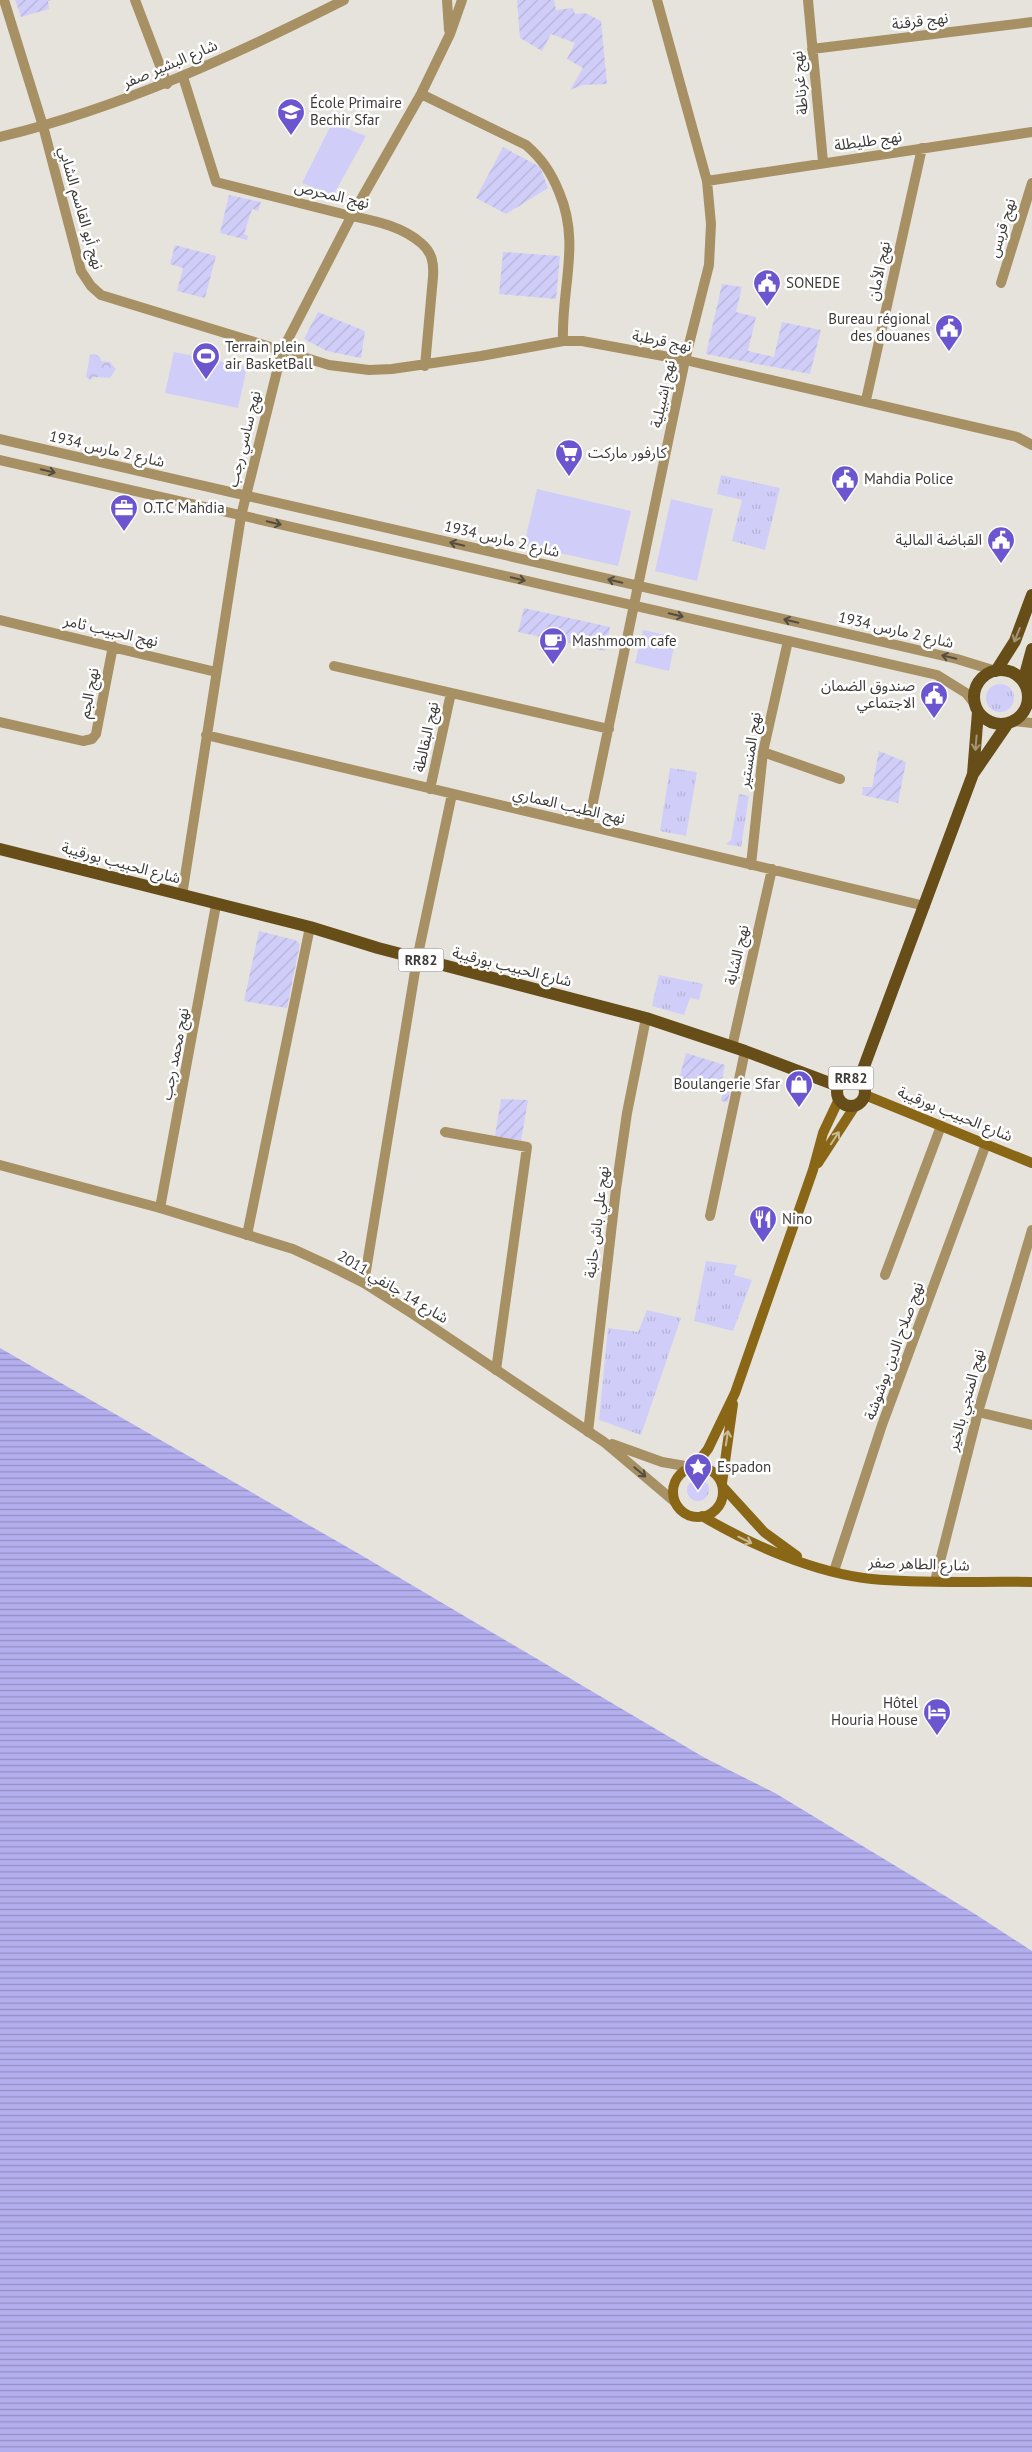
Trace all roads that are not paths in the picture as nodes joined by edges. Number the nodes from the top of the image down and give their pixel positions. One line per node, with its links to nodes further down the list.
1 (4, 0): 14 (street, نهج أبو القاسم الشابي)
2 (135, 0): 12 (street)
3 (344, 0): 11 (street, شارع البشير صفر)
4 (448, 0): 9 (street)
5 (462, 0): 9 (street, نهج ساسي رجب)
6 (657, 0): 19 (street, نهج إشبيلية)
7 (808, 0): 10 (street, نهج غرناطة)
8 (1032, 22): 10 (street, نهج قرقنة)
9 (450, 34): 13 (street, نهج ساسي رجب)
10 (812, 49): 18 (street, نهج غرناطة)
11 (183, 77): 12 (street, شارع البشير صفر); 21 (street, نهج المحرص)
12 (168, 84): 14 (street, شارع البشير صفر)
13 (421, 94): 21 (street, نهج ساسي رجب); 23 (street)
14 (43, 126): 16 (street, شارع البشير صفر); 24 (street, نهج أبو القاسم الشابي)
15 (1032, 132): 17 (street, نهج طليطلة)
16 (0, 137)
17 (922, 148): 18 (street, نهج طليطلة); 27 (street, نهج الأمان)
18 (822, 162): 19 (street, نهج طليطلة)
19 (707, 181): 25 (street, نهج إشبيلية)
20 (1032, 183): 22 (street, نهج قربس)
21 (351, 216): 24 (street, نهج ساسي رجب); 26 (street, نهج المحرص)
22 (1001, 282)
23 (563, 341): 25 (street, نهج قرطبة); 26 (street, نهج قرطبة)
24 (282, 352): 26 (street, نهج قرطبة); 31 (street, نهج ساسي رجب)
25 (685, 360): 27 (street, نهج قرطبة); 33 (street, نهج إشبيلية)
26 (426, 366)
27 (866, 400): 29 (street, نهج قرطبة)
28 (0, 439): 31 (street, شارع 2 مارس 1934)
29 (1032, 445)
30 (0, 460): 32 (street, one-way to 32)
31 (246, 496): 32 (street, نهج ساسي رجب); 33 (street, شارع 2 مارس 1934, one-way to 31)
32 (240, 516): 35 (street, one-way to 35); 42 (street, نهج ساسي رجب)
33 (638, 586): 35 (street, نهج إشبيلية); 41 (street, شارع 2 مارس 1934, one-way to 33)
34 (1032, 595): 41 (main road, one-way to 41)
35 (635, 606): 37 (street, one-way to 37); 49 (street, نهج إشبيلية)
36 (0, 620): 38 (street, نهج الحبيب ثامر)
37 (788, 641): 45 (street); 51 (street, نهج المنستير)
38 (113, 646): 42 (street, نهج الحبيب ثامر); 46 (street, نهج الجم)
39 (1032, 649): 43 (main road)
40 (334, 666): 44 (street)
41 (996, 671): 43 (main road); 45 (main road)
42 (216, 672): 50 (street, نهج ساسي رجب)
43 (1028, 692): 47 (main road)
44 (451, 693): 49 (street); 54 (street, نهج البقالطة)
45 (977, 708): 47 (main road); 52 (main road, one-way to 52)
46 (0, 722)
47 (1011, 722): 48 (street); 52 (main road)
48 (1032, 723)
49 (609, 729): 56 (street, نهج إشبيلية)
50 (206, 735): 54 (street, نهج الطيب العماري); 60 (street, نهج ساسي رجب)
51 (763, 752): 53 (street); 58 (street, نهج المنستير)
52 (973, 774): 62 (main road)
53 (840, 779)
54 (430, 788): 55 (street, نهج الطيب العماري)
55 (452, 794): 56 (street, نهج الطيب العماري); 64 (street)
56 (588, 826): 58 (street, نهج الطيب العماري)
57 (0, 849): 60 (main road, شارع الحبيب بورقيبة / RR82)
58 (751, 865): 59 (street, نهج الطيب العماري)
59 (772, 869): 62 (street, نهج الطيب العماري); 66 (street, نهج الشابة)
60 (182, 896): 61 (main road, شارع الحبيب بورقيبة / RR82)
61 (216, 905): 63 (main road, شارع الحبيب بورقيبة / RR82); 79 (street, نهج محمد رجب)
62 (925, 906): 68 (main road)
63 (310, 927): 64 (main road, شارع الحبيب بورقيبة / RR82); 82 (street)
64 (417, 959): 65 (main road, شارع الحبيب بورقيبة / RR82); 84 (street)
65 (646, 1018): 66 (main road, شارع الحبيب بورقيبة / RR82); 89 (street, نهج علي باش حانبة)
66 (732, 1047): 67 (main road, شارع الحبيب بورقيبة / RR82)
67 (745, 1052): 69 (main road, شارع الحبيب بورقيبة / RR82); 80 (street)
68 (859, 1080): 69 (main road, RR82); 70 (main road, RR82)
69 (838, 1086): 71 (main road, RR82)
70 (865, 1095): 72 (main road, RR82); 73 (main road, شارع الحبيب بورقيبة / RR82)
71 (838, 1100): 72 (main road, RR82); 78 (main road)
72 (856, 1106): 78 (main road, one-way to 72)
73 (941, 1126): 75 (main road, شارع الحبيب بورقيبة / RR82); 83 (street)
74 (445, 1132): 85 (street)
75 (986, 1144): 76 (main road, شارع الحبيب بورقيبة / RR82); 96 (street, نهج صلاح الدين بوشوشة)
76 (1032, 1164)
77 (0, 1165): 79 (street, شارع 14 جانفي 2011)
78 (813, 1170): 86 (main road)
79 (160, 1208): 82 (street, شارع 14 جانفي 2011)
80 (710, 1216)
81 (1032, 1230): 87 (street, نهج المنجي بالخير)
82 (246, 1235): 84 (street, شارع 14 جانفي 2011)
83 (885, 1275)
84 (364, 1283): 85 (street, شارع 14 جانفي 2011)
85 (496, 1370): 89 (street, شارع 14 جانفي 2011)
86 (735, 1393): 91 (main road); 92 (main road, one-way to 86)
87 (978, 1412): 88 (street); 97 (street, نهج المنجي بالخير)
88 (1032, 1425)
89 (588, 1432): 90 (street, شارع 14 جانفي 2011)
90 (604, 1442): 91 (street, شارع 14 جانفي 2011); 93 (street, شارع 14 جانفي 2011, one-way to 93)
91 (692, 1467): 92 (main road); 93 (main road)
92 (722, 1486): 94 (main road); 95 (main road, شارع الطاهر صفر)
93 (675, 1502): 94 (main road)
94 (702, 1516): 95 (main road, شارع الطاهر صفر, one-way to 95)
95 (806, 1563): 96 (main road, شارع الطاهر صفر)
96 (834, 1571): 97 (main road, شارع الطاهر صفر)
97 (935, 1580): 98 (main road, شارع الطاهر صفر)
98 (1032, 1582)

